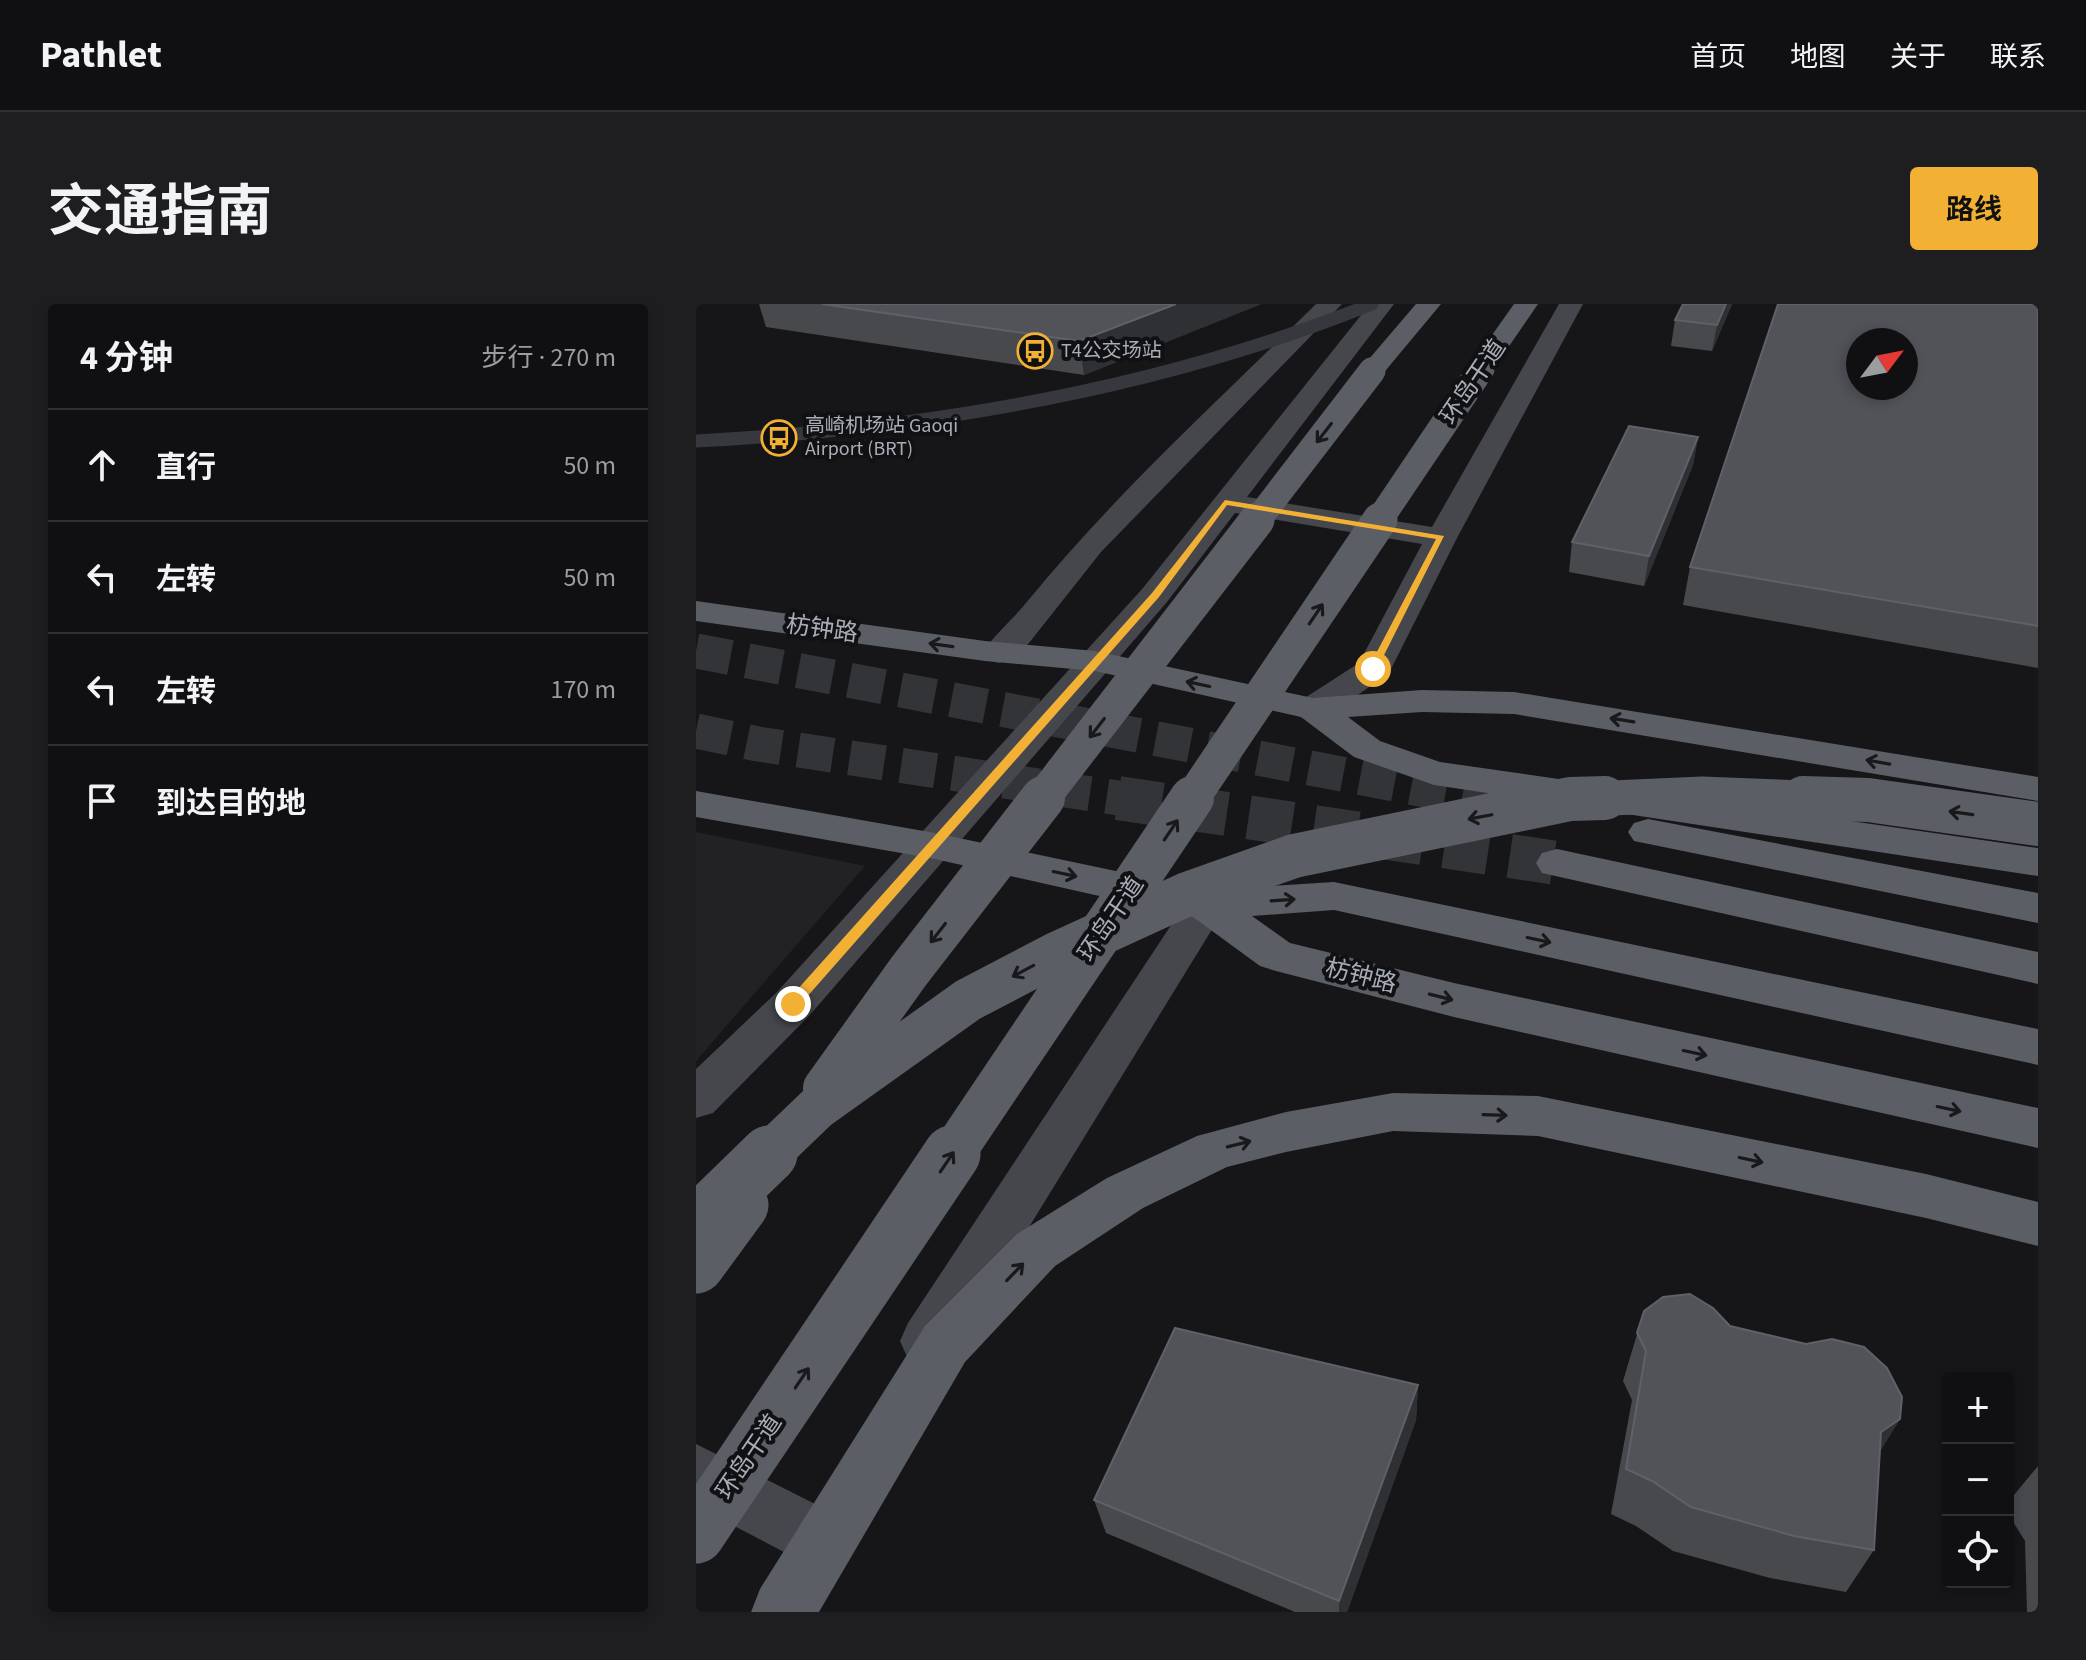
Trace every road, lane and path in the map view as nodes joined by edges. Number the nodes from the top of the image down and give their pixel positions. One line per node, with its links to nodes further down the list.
1 (1330, 304): 10 (main road)
2 (1429, 304): 28 (highway, one-way to 28, bridge)
3 (1526, 304): 31 (highway, 环岛干道, one-way to 3, bridge)
4 (1571, 304): 8 (main road)
5 (1378, 305): 6 (lane, bridge); 7 (main road)
6 (696, 441)
7 (1225, 502): 8 (main road); 11 (main road)
8 (1441, 538): 12 (main road)
9 (696, 611): 10 (highway, 枋钟路, one-way to 9)
10 (999, 653): 11 (highway, 枋钟路)
11 (1095, 661): 12 (highway, 枋钟路, one-way to 11); 17 (main road)
12 (1313, 709): 13 (highway, 枋钟路, one-way to 12); 18 (highway)
13 (2038, 789)
14 (696, 804): 17 (highway, 枋钟路)
15 (1577, 818): 21 (highway)
16 (2038, 824): 27 (highway, one-way to 27, bridge)
17 (935, 846): 20 (highway, 枋钟路, one-way to 20); 24 (main road)
18 (2038, 862)
19 (1557, 863): 22 (highway)
20 (1206, 905): 23 (highway, one-way to 23); 25 (highway, 枋钟路, one-way to 25); 30 (main road)
21 (2038, 908)
22 (2038, 968)
23 (2038, 1047)
24 (696, 1099)
25 (2038, 1128)
26 (2038, 1224): 33 (highway, one-way to 26)
27 (696, 1225)
28 (696, 1265)
29 (696, 1473): 30 (main road)
30 (805, 1532): 32 (main road)
31 (696, 1535)
32 (753, 1612)
33 (783, 1612)

